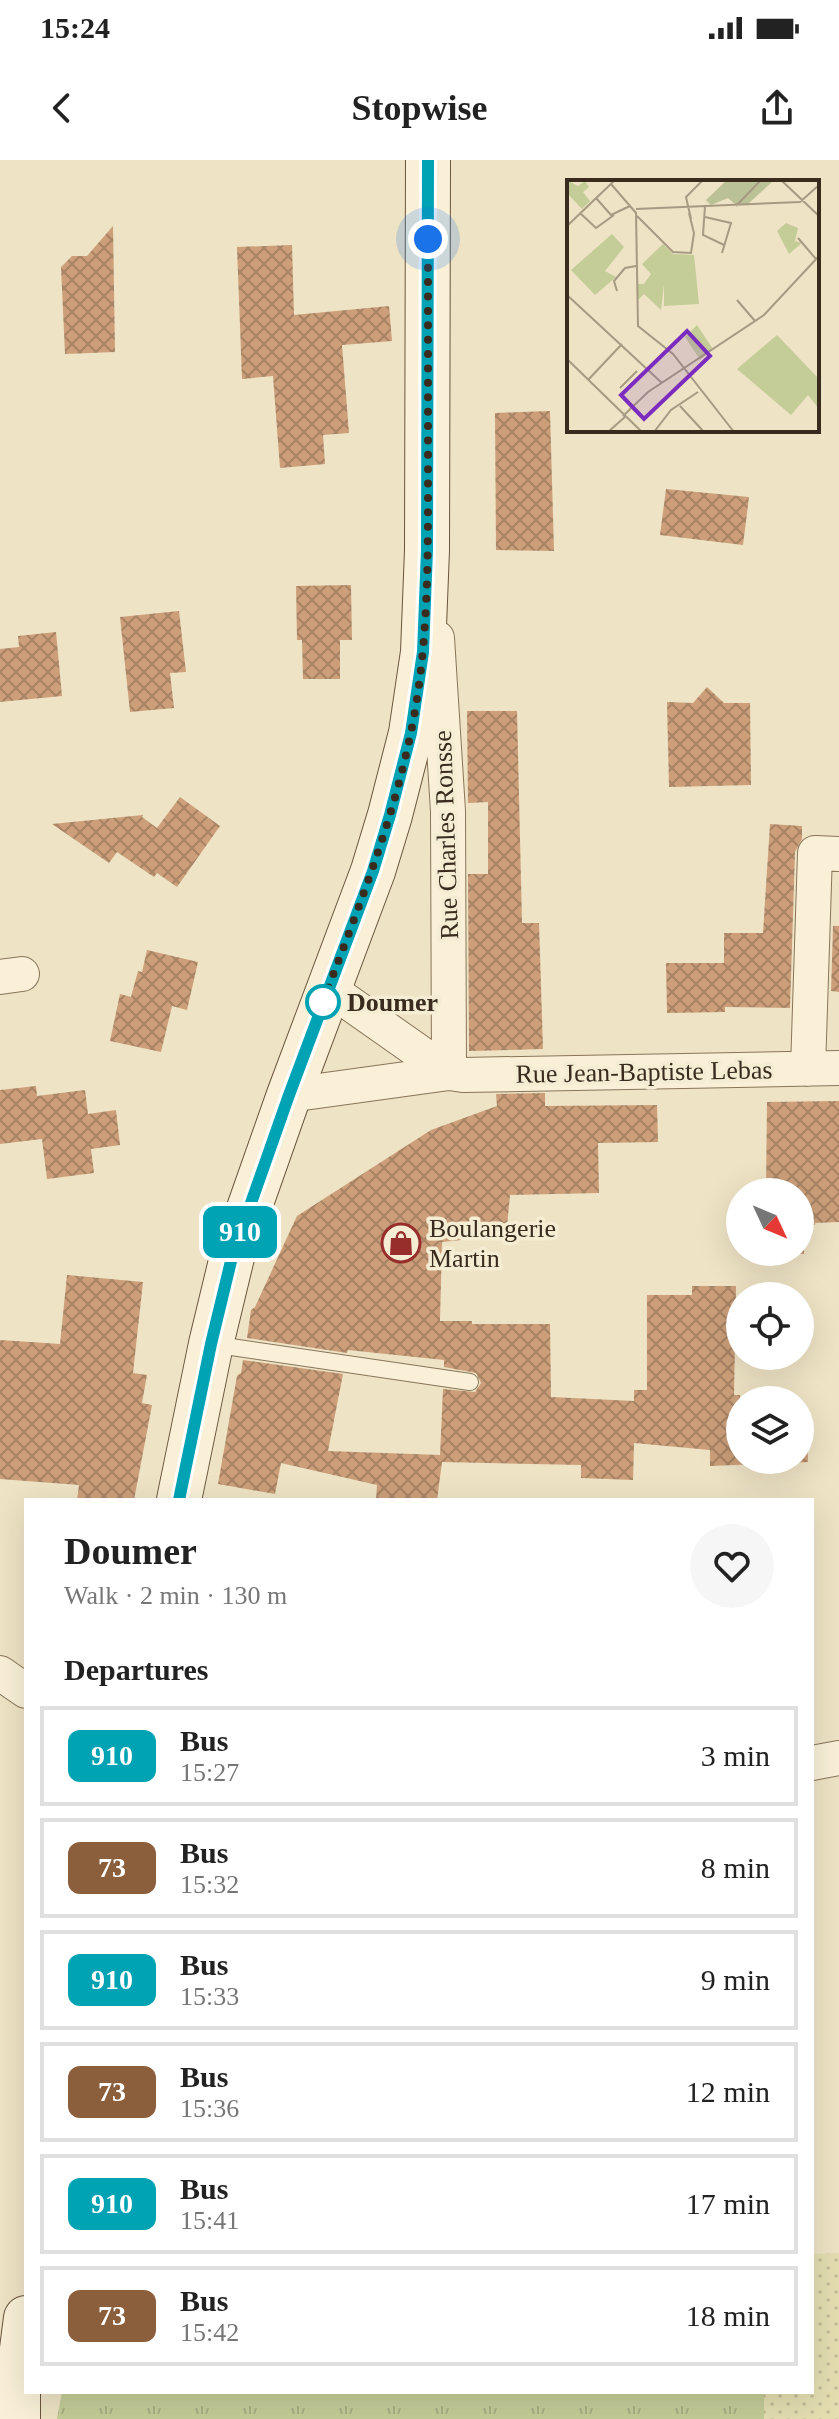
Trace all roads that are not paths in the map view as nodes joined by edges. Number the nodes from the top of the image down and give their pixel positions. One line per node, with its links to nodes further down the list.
1 (428, 160): 2 (main road, Rue Charles Ronsse)
2 (427, 550): 4 (main road, Rue Charles Ronsse); 6 (street, Rue Charles Ronsse)
3 (839, 854): 5 (street)
4 (328, 988): 6 (street); 7 (main road, Rue Charles Ronsse)
5 (823, 1069): 6 (street, Rue Jean-Baptiste Lebas)
6 (449, 1073): 7 (street, Rue Jean-Baptiste Lebas)
7 (289, 1095): 8 (main road, Rue Charles Ronsse)
8 (211, 1344): 9 (lane); 10 (main road, Rue Charles Ronsse)
9 (470, 1382)
10 (179, 1498)
11 (0, 1673): 12 (street)
12 (24, 1690)
13 (839, 1758): 14 (street)
14 (814, 1763)
15 (24, 2334): 16 (main road)
16 (18, 2419)

